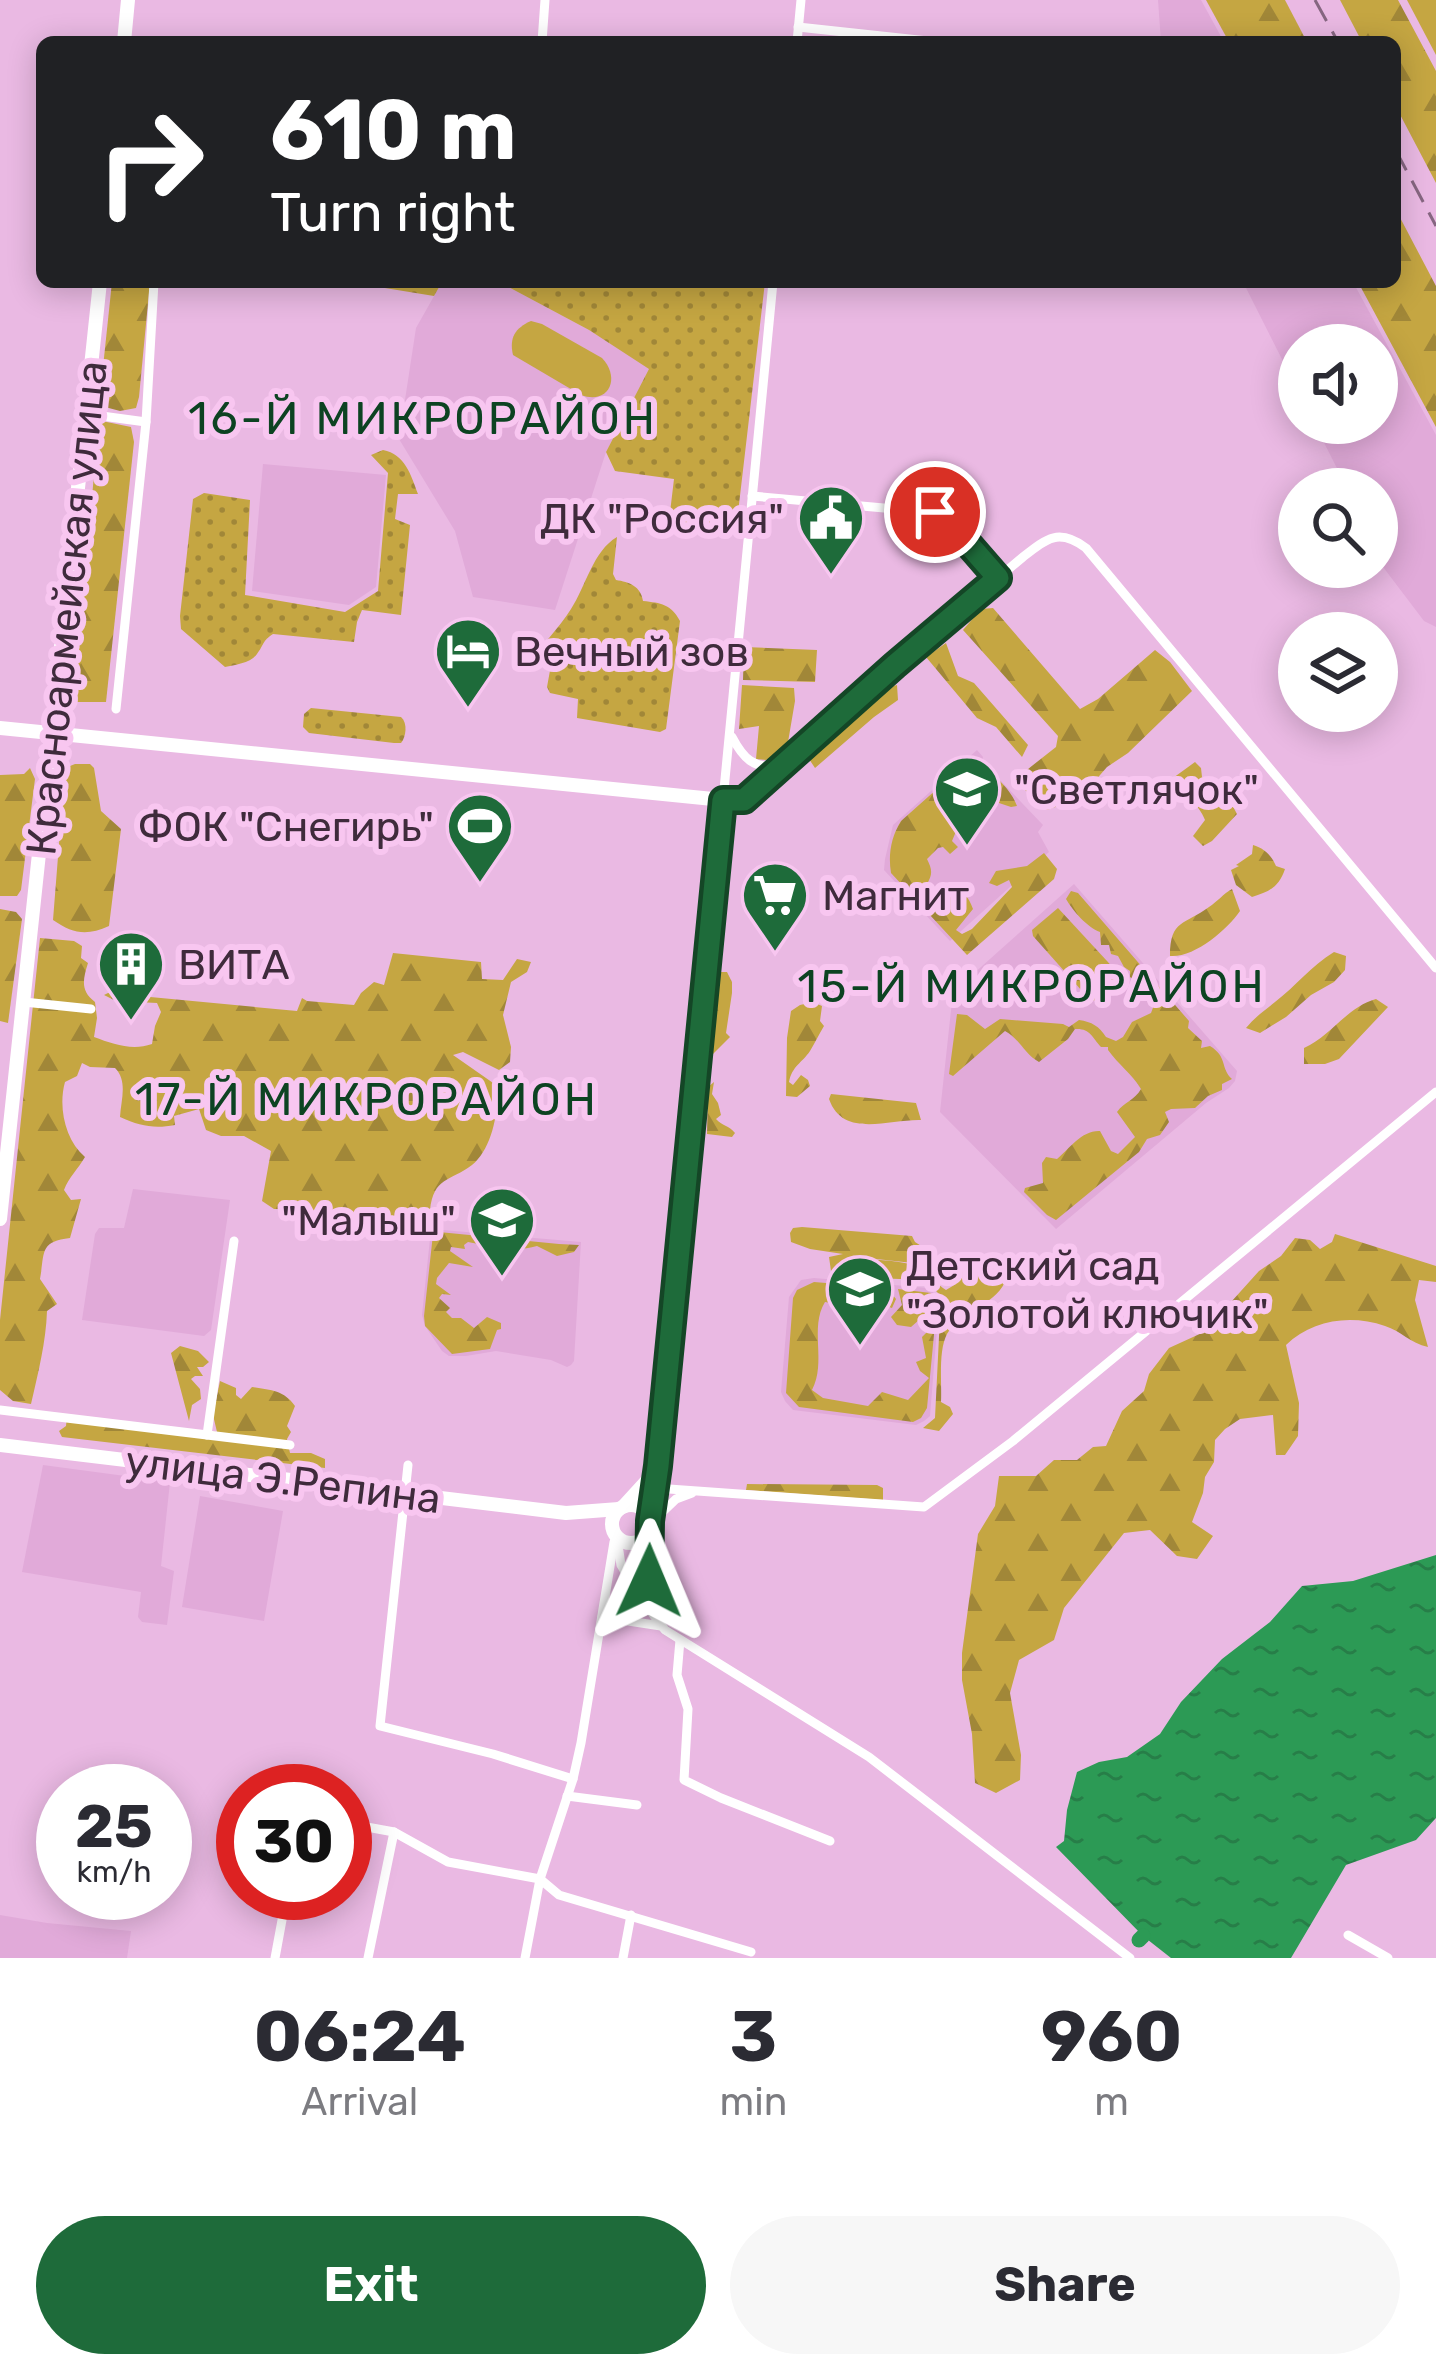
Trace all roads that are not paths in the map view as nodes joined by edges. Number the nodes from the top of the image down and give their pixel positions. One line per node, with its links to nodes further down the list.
1 (128, 0): 5 (street)
2 (544, 0): 6 (street)
3 (801, 0): 4 (street)
4 (798, 27): 7 (street); 8 (street)
5 (125, 36)
6 (542, 36)
7 (797, 36)
8 (881, 36)
9 (99, 288): 12 (street, Красноармейская улица)
10 (154, 288): 13 (street)
11 (772, 288): 14 (street)
12 (87, 415): 13 (street); 18 (street, Красноармейская улица)
13 (146, 422): 16 (street)
14 (752, 496): 15 (street); 19 (street)
15 (998, 578): 20 (street); 22 (street)
16 (116, 709)
17 (0, 728): 18 (street)
18 (53, 734): 21 (street); 23 (street, Красноармейская улица)
19 (730, 734): 20 (street); 21 (street)
20 (784, 764): 21 (street)
21 (723, 800): 33 (street)
22 (1436, 968)
23 (24, 1002): 24 (street); 26 (street, Красноармейская улица)
24 (91, 1009)
25 (1436, 1092): 35 (street)
26 (0, 1220)
27 (234, 1241): 29 (street)
28 (0, 1410): 29 (street)
29 (207, 1436): 31 (street)
30 (0, 1445): 36 (street, улица Э.Репина)
31 (290, 1445)
32 (408, 1465): 36 (street)
33 (658, 1466): 34 (street); 37 (street)
34 (655, 1488): 35 (street); 39 (street)
35 (699, 1492): 39 (street)
36 (405, 1493): 38 (street, улица Э.Репина); 44 (street)
37 (621, 1507): 38 (street, улица Э.Репина); 39 (street); 40 (street)
38 (566, 1513): 40 (street, улица Э.Репина)
39 (650, 1525): 40 (street); 42 (street)
40 (615, 1536): 41 (street); 42 (street)
41 (602, 1617): 42 (street); 44 (street)
42 (659, 1623): 43 (street)
43 (680, 1640): 49 (street); 59 (street)
44 (573, 1779): 45 (street)
45 (568, 1796): 46 (street); 50 (street)
46 (637, 1804)
47 (372, 1828): 48 (street)
48 (394, 1832): 50 (street); 56 (street)
49 (830, 1841)
50 (539, 1879): 51 (street); 57 (street)
51 (631, 1915): 54 (street); 58 (street)
52 (282, 1920): 55 (street)
53 (1348, 1935): 60 (street)
54 (752, 1952)
55 (275, 1958)
56 (368, 1958)
57 (524, 1958)
58 (623, 1958)
59 (1130, 1958)
60 (1388, 1958)

